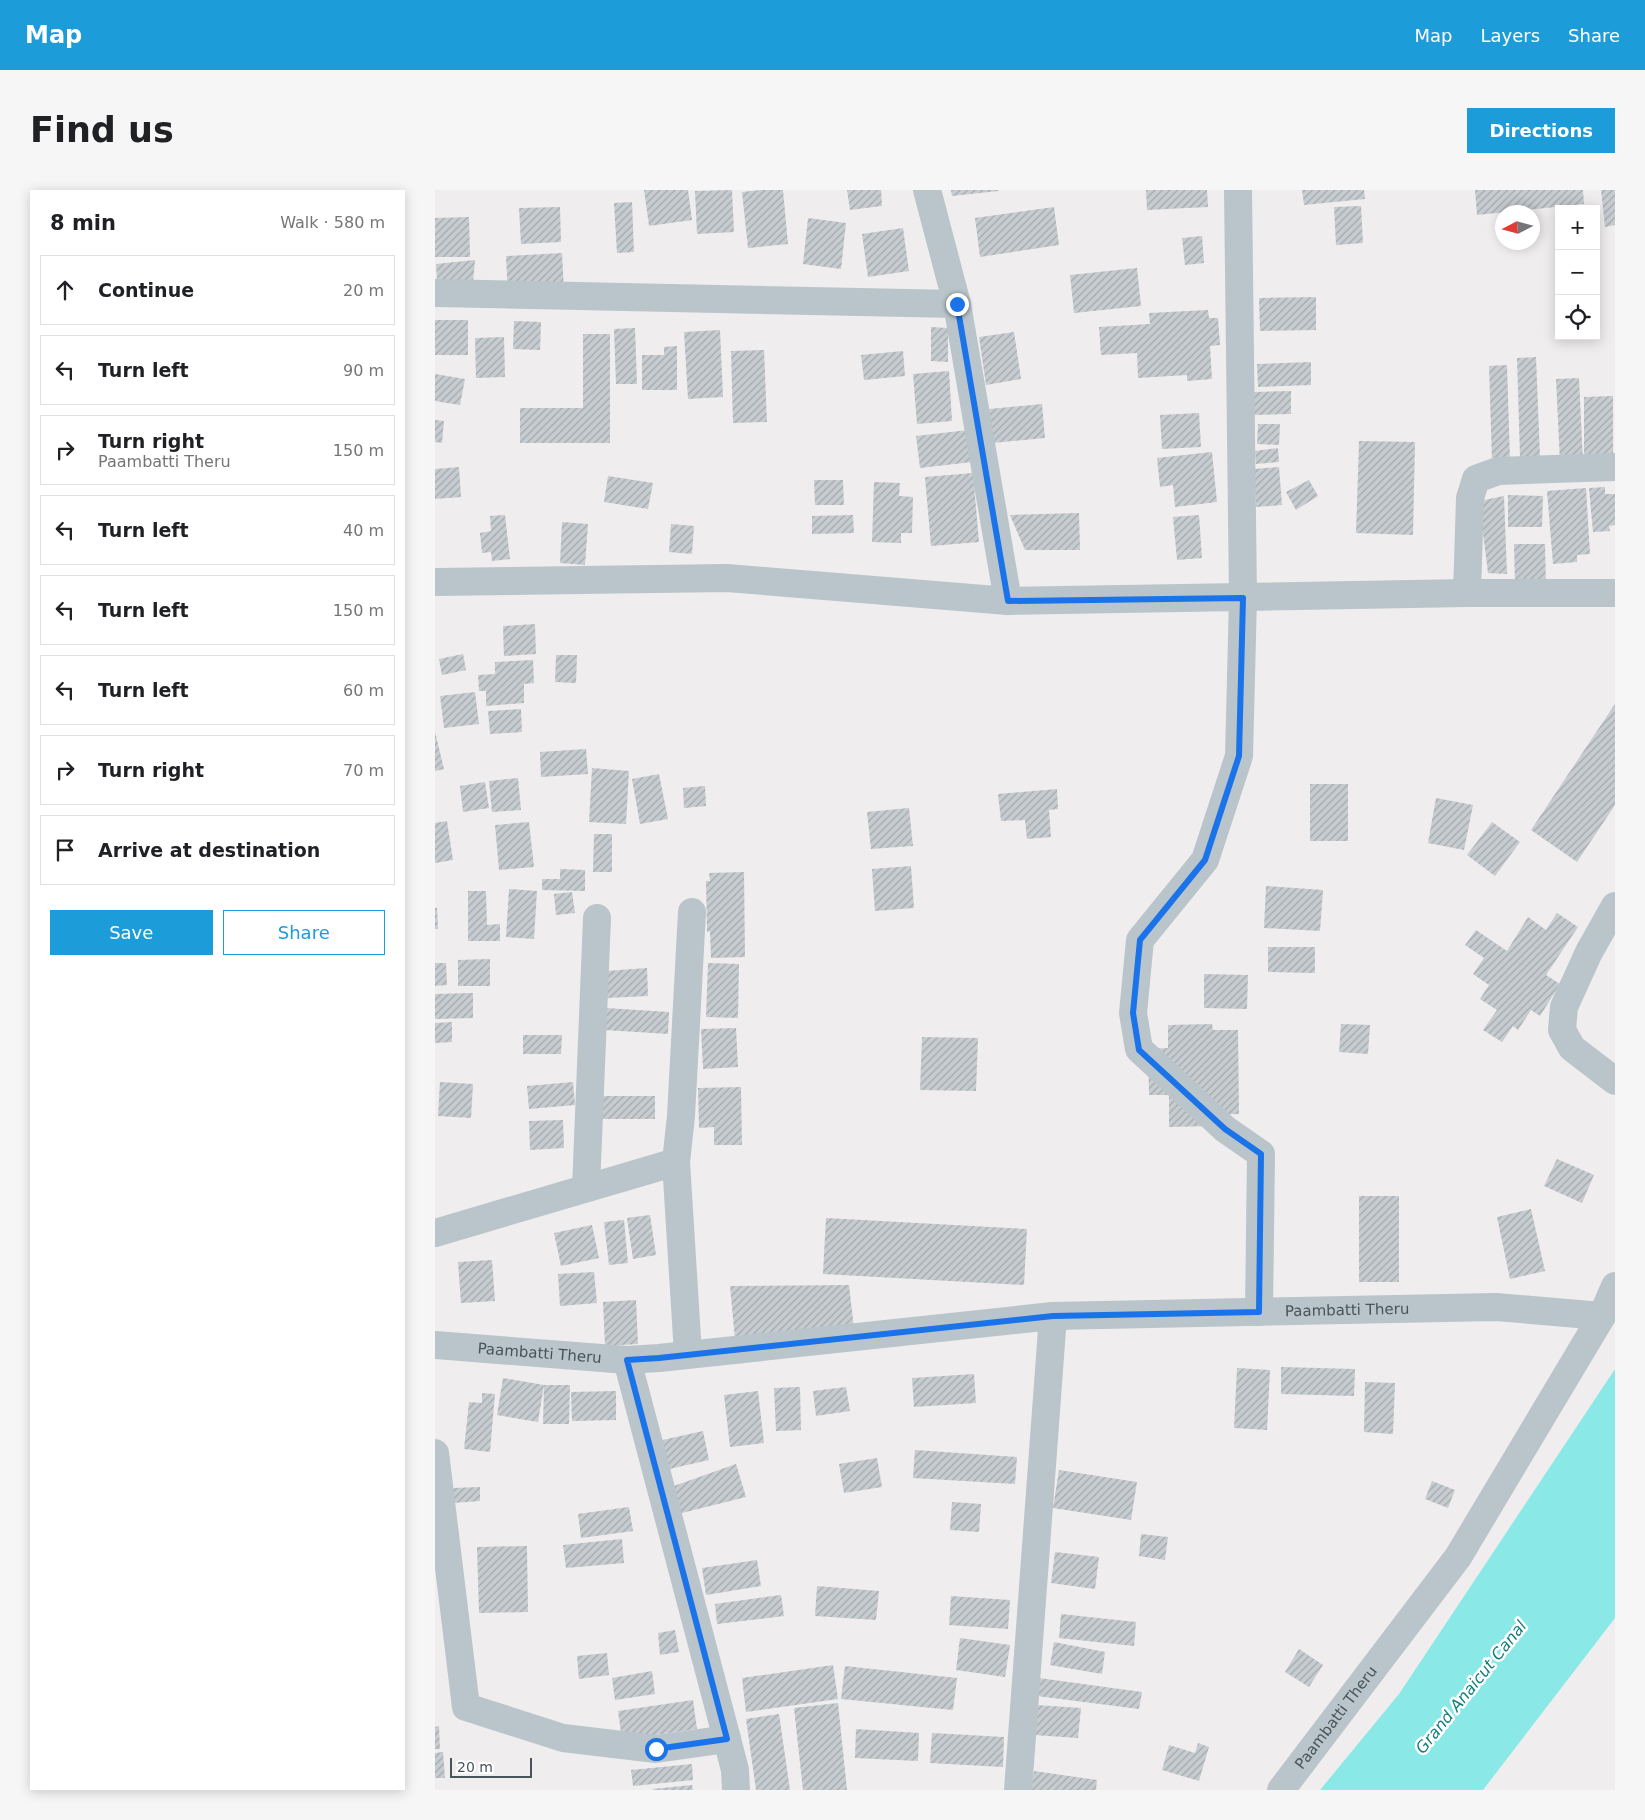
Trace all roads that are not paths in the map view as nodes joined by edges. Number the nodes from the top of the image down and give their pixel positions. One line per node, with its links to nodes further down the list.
1 (927, 190): 4 (street)
2 (1238, 190): 9 (street)
3 (435, 293): 4 (street)
4 (957, 304): 10 (street)
5 (1615, 467): 7 (street)
6 (435, 582): 10 (street)
7 (1467, 593): 8 (street); 9 (street)
8 (1615, 593)
9 (1243, 598): 10 (street); 19 (street)
10 (1008, 601)
11 (1615, 906): 14 (street)
12 (692, 912): 15 (street)
13 (597, 918): 16 (street)
14 (1615, 1081)
15 (676, 1162): 16 (street); 23 (street)
16 (586, 1188): 17 (street)
17 (435, 1233)
18 (1615, 1286): 21 (street, Paambatti Theru)
19 (1259, 1312): 20 (street, Paambatti Theru); 21 (street, Paambatti Theru)
20 (1053, 1316): 23 (street, Paambatti Theru); 28 (street)
21 (1602, 1316): 29 (street, Paambatti Theru)
22 (435, 1344): 24 (street, Paambatti Theru)
23 (688, 1354): 24 (street, Paambatti Theru)
24 (627, 1360): 26 (street)
25 (435, 1453): 26 (street)
26 (727, 1739): 27 (street)
27 (736, 1790)
28 (1018, 1790)
29 (1281, 1790)

